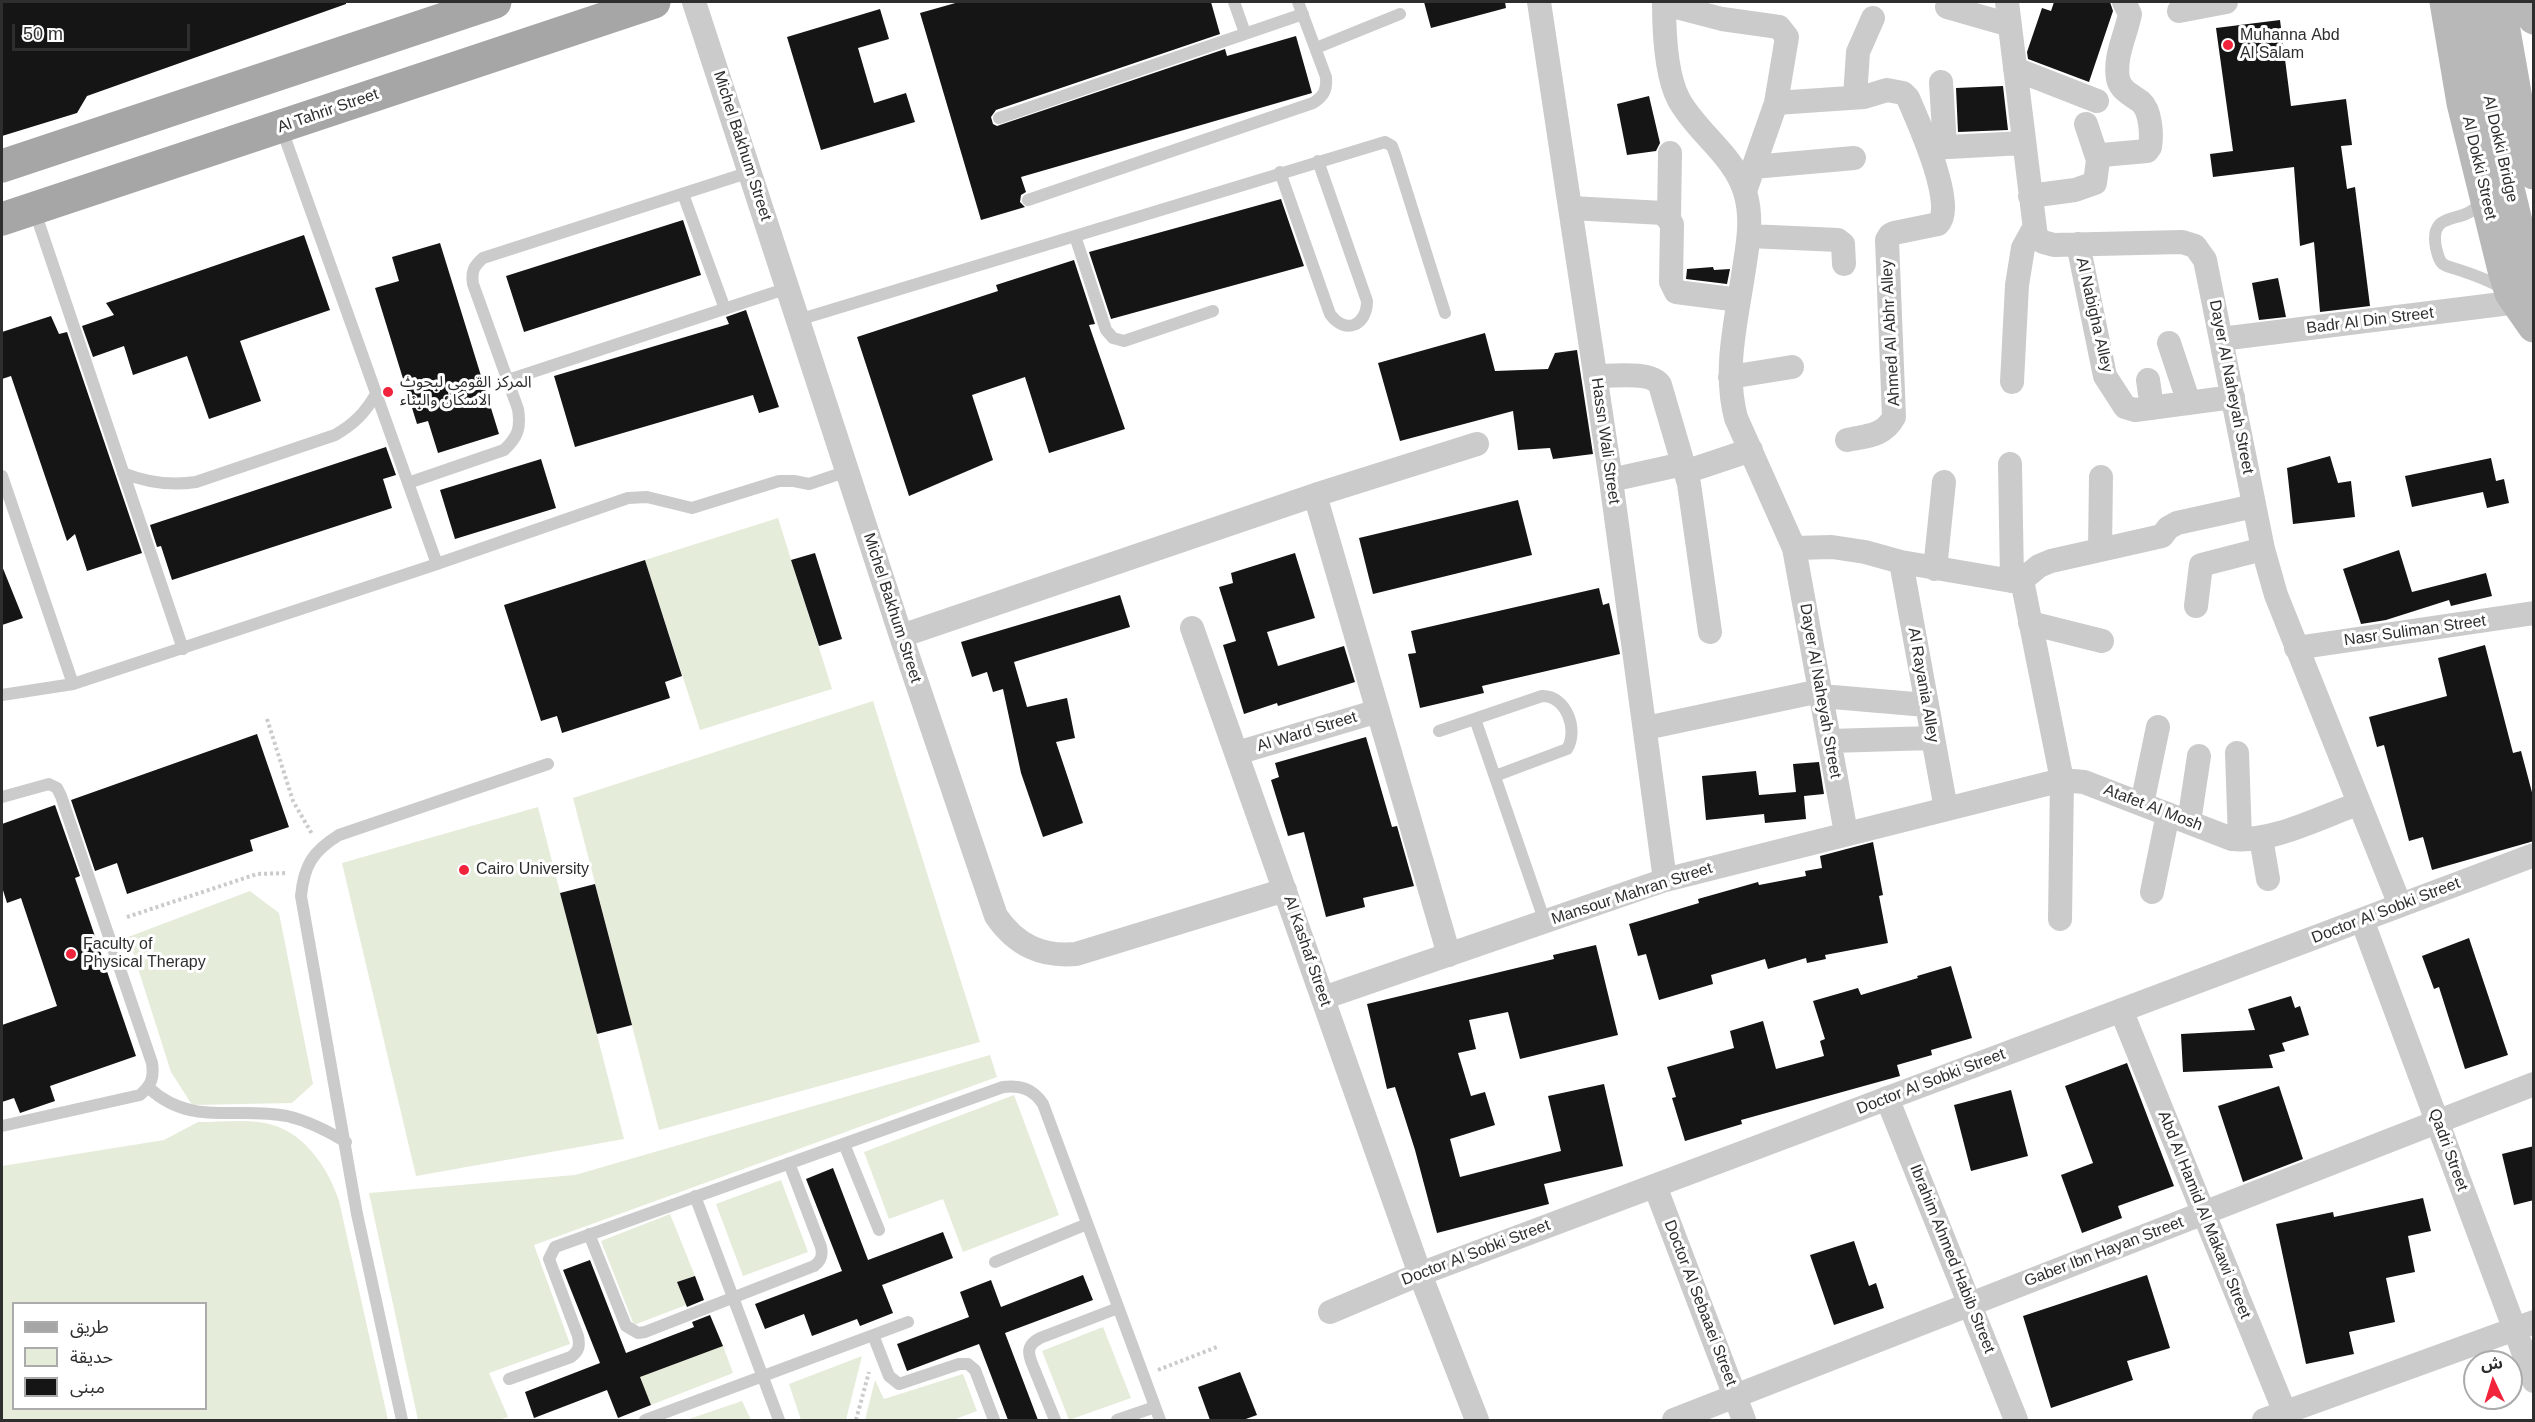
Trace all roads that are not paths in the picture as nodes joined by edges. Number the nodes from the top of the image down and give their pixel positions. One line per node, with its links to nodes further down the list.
1 (495, 2): 22 (main road)
2 (654, 2): 31 (main road, Al Tahrir Street)
3 (694, 2): 42 (street, Michel Bakhum Street)
4 (1234, 2): 20 (lane)
5 (1539, 2): 50 (street, Hassn Wali Street)
6 (2124, 2): 38 (street)
7 (2226, 2): 15 (street)
8 (2446, 2): 47 (main road, Al Dokki Street)
9 (2470, 2): 29 (main road, Al Dokki Bridge)
10 (2499, 2): 29 (main road, Al Dokki Bridge)
11 (2531, 2): 19 (main road)
12 (1664, 3): 28 (street); 45 (street, Dayer Al Naheyah Street)
13 (1947, 7): 16 (street)
14 (1300, 8): 20 (lane); 21 (lane)
15 (2179, 11)
16 (2008, 13): 23 (street)
17 (1401, 14): 21 (lane)
18 (1873, 18): 26 (street)
19 (2534, 18)
20 (1245, 33): 30 (lane)
21 (1316, 48): 49 (lane)
22 (292, 69): 25 (main road); 31 (main road)
23 (2015, 69): 27 (street); 33 (street)
24 (1941, 82): 35 (street)
25 (211, 96): 34 (main road); 40 (main road)
26 (1855, 98): 28 (street); 35 (street)
27 (2097, 101)
28 (1776, 103): 41 (street)
29 (2504, 110): 44 (main road, Al Dokki Bridge); 61 (main road, Al Dokki Bridge)
30 (999, 118)
31 (294, 123): 34 (main road, Al Tahrir Street); 74 (lane)
32 (2086, 124): 38 (street)
33 (2024, 142): 35 (street); 48 (street)
34 (228, 144): 51 (main road, Al Tahrir Street)
35 (1938, 148): 78 (street, Ahmed Al Abhr Alley)
36 (1670, 153): 52 (street)
37 (1854, 158): 41 (street)
38 (2098, 160): 48 (street)
39 (1318, 161): 43 (lane); 43 (lane); 64 (lane)
40 (2, 166)
41 (1753, 167): 45 (street)
42 (750, 172): 46 (lane); 59 (street, Michel Bakhum Street)
43 (1280, 172): 55 (lane)
44 (2534, 172)
45 (1745, 191): 56 (street, Dayer Al Naheyah Street)
46 (683, 194): 62 (lane); 71 (lane)
47 (2484, 194): 61 (main road, Al Dokki Street); 61 (lane)
48 (2030, 196): 54 (street)
49 (1028, 200)
50 (1571, 208): 52 (street); 69 (street, Hassn Wali Street)
51 (34, 209): 53 (main road, Al Tahrir Street); 84 (lane)
52 (1669, 218): 60 (street)
53 (2, 219)
54 (2034, 228): 57 (street, Dayer Al Naheyah Street); 73 (street)
55 (1075, 236): 63 (lane); 65 (lane)
56 (1749, 236): 58 (street); 60 (street, Dayer Al Naheyah Street)
57 (2078, 244): 66 (street, Dayer Al Naheyah Street); 77 (street, Al Nabigha Alley)
58 (1844, 264)
59 (788, 288): 62 (lane); 65 (street, Michel Bakhum Street)
60 (1739, 300): 70 (street, Dayer Al Naheyah Street)
61 (2524, 304): 66 (street, Badr Al Din Street)
62 (725, 309): 71 (lane)
63 (1213, 310)
64 (1445, 313)
65 (798, 320): 83 (street, Michel Bakhum Street)
66 (2221, 339): 75 (street, Dayer Al Naheyah Street)
67 (2169, 344): 76 (street)
68 (1791, 368): 70 (street)
69 (1595, 376): 82 (street); 87 (street, Hassn Wali Street)
70 (1730, 377): 80 (street, Dayer Al Naheyah Street)
71 (508, 380): 88 (lane)
72 (2148, 380): 77 (street)
73 (2012, 382)
74 (376, 394): 84 (lane); 88 (lane)
75 (2233, 397): 76 (street); 91 (street, Dayer Al Naheyah Street)
76 (2189, 403): 77 (street)
77 (2143, 409)
78 (1847, 440)
79 (1477, 444): 90 (street)
80 (1751, 450): 82 (street); 92 (street, Dayer Al Naheyah Street)
81 (2010, 464): 98 (street)
82 (1684, 468): 87 (street); 103 (street)
83 (848, 471): 96 (lane); 104 (street, Michel Bakhum Street)
84 (123, 473): 107 (lane)
85 (2, 476): 108 (lane)
86 (2101, 477): 94 (street)
87 (1611, 480): 115 (street, Hassn Wali Street)
88 (408, 483): 96 (lane)
89 (1944, 483): 97 (street)
90 (1315, 495): 104 (street); 112 (street)
91 (2254, 506): 93 (street, Dayer Al Naheyah Street); 94 (street)
92 (1794, 548): 95 (street); 109 (street, Dayer Al Naheyah Street)
93 (2263, 549): 99 (street); 106 (street, Dayer Al Naheyah Street)
94 (2100, 550): 98 (street)
95 (1901, 562): 97 (street); 111 (street, Al Rayania Alley)
96 (437, 564): 107 (lane)
97 (1935, 569): 98 (street)
98 (2017, 580): 101 (street)
99 (2196, 606)
100 (2534, 613): 106 (street, Nasr Suliman Street)
101 (2030, 623): 105 (street); 124 (street)
102 (1192, 628): 119 (street, Al Kashaf Street)
103 (1710, 632)
104 (901, 636): 135 (street, Michel Bakhum Street)
105 (2102, 641)
106 (2296, 648): 127 (street, Dayer Al Naheyah Street)
107 (183, 649): 108 (lane)
108 (73, 684): 110 (lane)
109 (1820, 694): 111 (street); 115 (street); 118 (street, Dayer Al Naheyah Street)
110 (2, 695)
111 (1926, 705): 117 (street, Al Rayania Alley)
112 (1378, 711): 119 (street, Al Ward Street); 141 (street)
113 (1475, 719): 116 (lane); 123 (lane); 123 (lane)
114 (2158, 727): 126 (street)
115 (1646, 728): 134 (street, Hassn Wali Street)
116 (1439, 731)
117 (1933, 738): 118 (street); 128 (street, Al Rayania Alley)
118 (1829, 741): 130 (street, Dayer Al Naheyah Street)
119 (1237, 753): 135 (street, Al Kashaf Street)
120 (2237, 753): 131 (street)
121 (2199, 756): 129 (street)
122 (548, 764): 149 (lane)
123 (1495, 776): 140 (lane)
124 (2062, 780): 126 (street, Atafet Al Mosh); 128 (street, Atafet Al Mosh); 138 (street)
125 (2, 797): 145 (lane)
126 (2142, 804): 129 (street, Atafet Al Mosh)
127 (2358, 804): 131 (street); 137 (street, Dayer Al Naheyah Street)
128 (1946, 809): 130 (street, Mansour Mahran Street)
129 (2178, 818): 131 (street, Atafet Al Mosh); 136 (street)
130 (1846, 833): 134 (street, Mansour Mahran Street)
131 (2250, 839): 133 (street)
132 (2534, 855): 137 (street, Doctor Al Sobki Street)
133 (2268, 879)
134 (1665, 880): 140 (street, Mansour Mahran Street)
135 (1285, 890): 142 (street, Al Kashaf Street)
136 (2152, 892)
137 (2400, 905): 139 (street, Doctor Al Sobki Street)
138 (2060, 919)
139 (2362, 920): 143 (street, Doctor Al Sobki Street); 147 (street, Qadri Street)
140 (1545, 922): 141 (street, Mansour Mahran Street)
141 (1449, 955): 142 (street, Mansour Mahran Street)
142 (1323, 998): 159 (street, Al Kashaf Street)
143 (2121, 1010): 146 (street, Doctor Al Sobki Street); 154 (street, Abd Al Hamid Al Makawi Street)
144 (2534, 1084): 147 (street, Gaber Ibn Hayan Street)
145 (149, 1088): 148 (lane); 149 (lane)
146 (1887, 1098): 152 (street, Doctor Al Sobki Street); 161 (street, Ibrahim Ahmed Habib Street)
147 (2437, 1122): 154 (street, Gaber Ibn Hayan Street); 165 (street, Qadri Street)
148 (2, 1126)
149 (346, 1142): 173 (lane)
150 (844, 1144): 151 (lane); 155 (lane); 156 (lane)
151 (789, 1163): 153 (lane); 160 (lane)
152 (1655, 1186): 159 (street, Doctor Al Sobki Street); 170 (street, Doctor Al Sebaaei Street)
153 (695, 1196): 157 (lane); 160 (lane)
154 (2204, 1213): 161 (street, Gaber Ibn Hayan Street); 172 (street, Abd Al Hamid Al Makawi Street)
155 (1087, 1224): 158 (lane); 162 (lane)
156 (879, 1230)
157 (589, 1234): 160 (lane); 168 (lane)
158 (995, 1262)
159 (1420, 1274): 163 (street, Doctor Al Sobki Street); 180 (street, Al Kashaf Street)
160 (733, 1298): 167 (lane)
161 (1970, 1305): 170 (street, Gaber Ibn Hayan Street); 183 (street, Ibrahim Ahmed Habib Street)
162 (1118, 1308): 171 (lane); 177 (lane)
163 (1330, 1312)
164 (908, 1322): 166 (lane)
165 (2524, 1326): 169 (street, Qadri Street); 172 (street)
166 (875, 1340): 167 (lane); 176 (lane)
167 (763, 1376): 174 (lane); 175 (lane)
168 (509, 1379)
169 (2534, 1381)
170 (1735, 1397): 181 (street, Gaber Ibn Hayan Street); 182 (street, Doctor Al Sebaaei Street)
171 (1155, 1407): 178 (lane); 179 (lane)
172 (2279, 1418)
173 (402, 1420)
174 (645, 1420)
175 (779, 1420)
176 (994, 1420)
177 (1055, 1420)
178 (1117, 1420)
179 (1160, 1420)
180 (1477, 1420)
181 (1674, 1420)
182 (1744, 1420)
183 (2016, 1420)

